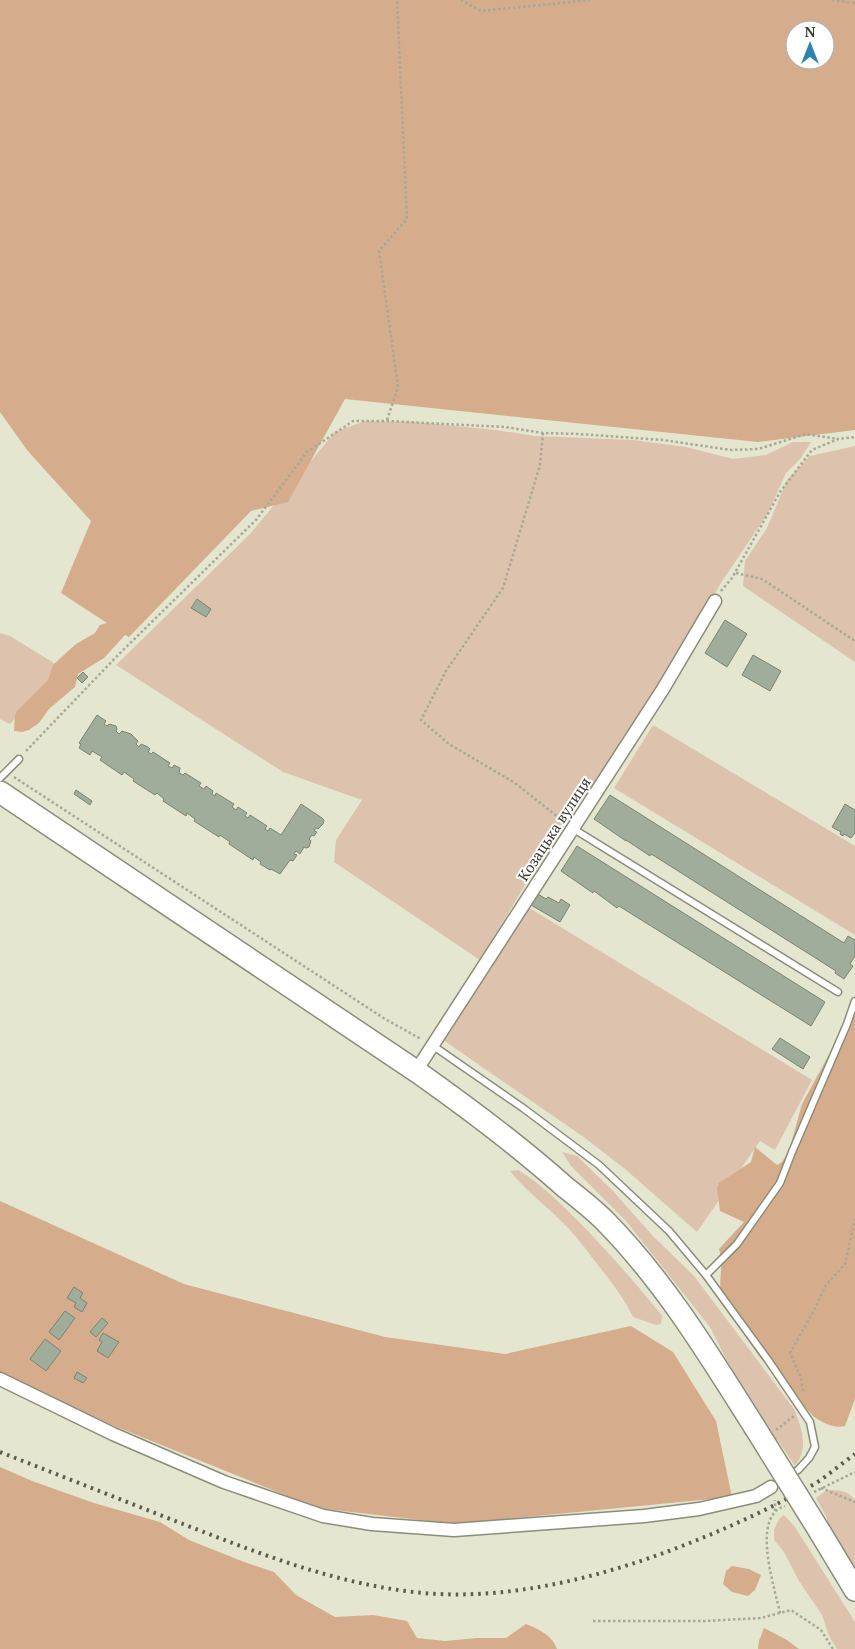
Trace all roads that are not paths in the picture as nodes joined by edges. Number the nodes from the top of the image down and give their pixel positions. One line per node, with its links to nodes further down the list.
1 (715, 601): 5 (street, Козацька вулиця)
2 (19, 759): 3 (lane)
3 (0, 778)
4 (0, 792): 9 (main road)
5 (572, 828): 6 (lane); 8 (street, Козацька вулиця)
6 (838, 992)
7 (855, 1001): 10 (lane)
8 (432, 1045): 9 (street, Козацька вулиця); 10 (lane)
9 (416, 1071): 14 (main road, bridge)
10 (706, 1275): 12 (lane)
11 (0, 1379): 13 (street)
12 (782, 1480)
13 (772, 1486)
14 (855, 1590)

